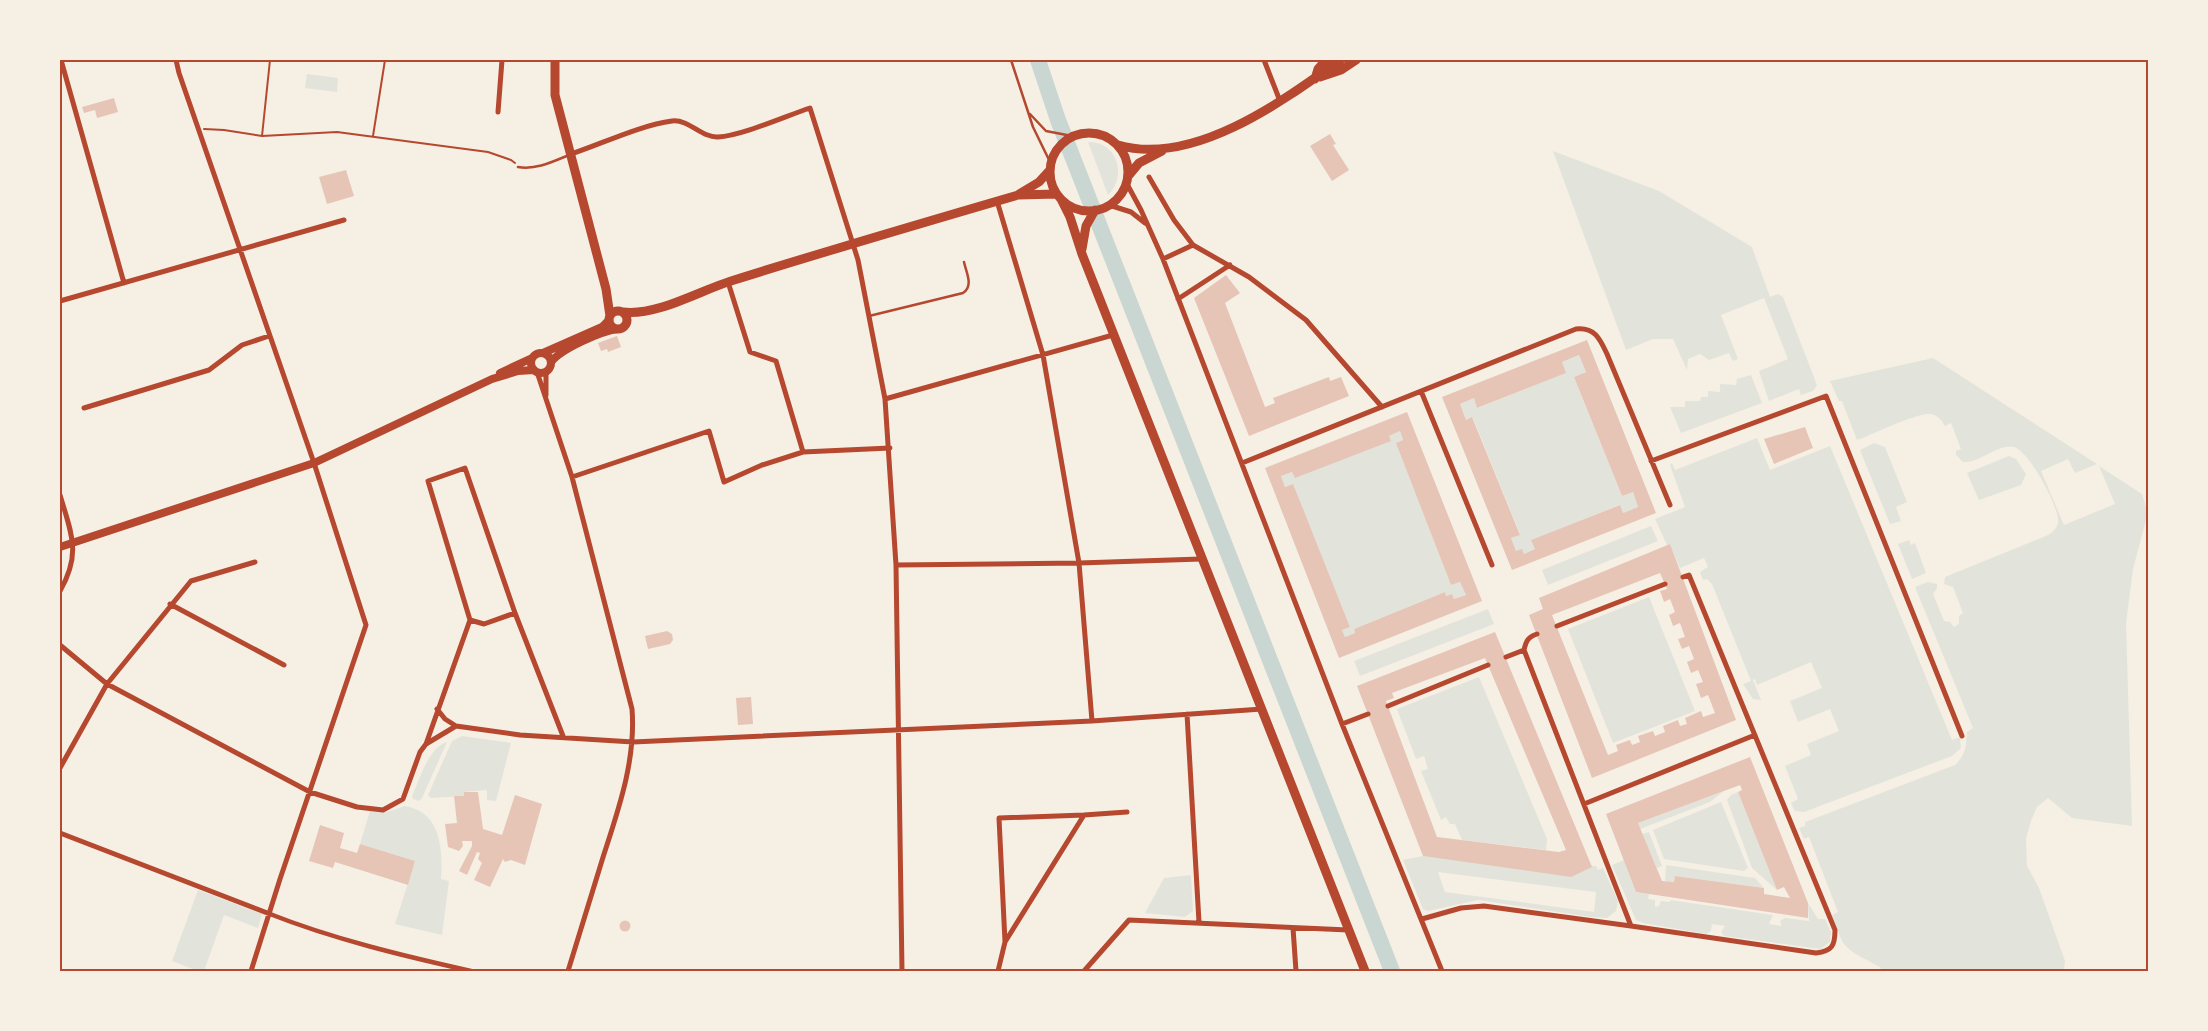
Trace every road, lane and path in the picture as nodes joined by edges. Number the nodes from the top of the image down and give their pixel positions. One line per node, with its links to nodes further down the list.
1 (61, 60): 41 (street)
2 (176, 60): 16 (street)
3 (270, 60): 18 (path)
4 (386, 60): 19 (path)
5 (502, 60): 14 (street)
6 (555, 60): 22 (main road)
7 (1011, 60): 15 (lane)
8 (1264, 60): 13 (street)
9 (1326, 60): 12 (main road)
10 (1340, 60): 12 (main road)
11 (1356, 60): 12 (main road)
12 (1314, 79): 13 (main road)
13 (1281, 102): 21 (main road)
14 (498, 112)
15 (1029, 113): 17 (lane); 24 (lane)
16 (200, 130): 18 (path); 36 (street)
17 (1075, 135): 20 (main road); 24 (main road)
18 (262, 136): 19 (path)
19 (373, 136): 23 (path)
20 (1118, 145): 21 (main road); 26 (main road)
21 (1167, 148): 26 (main road)
22 (571, 154): 23 (lane); 34 (street); 43 (main road)
23 (518, 166)
24 (1050, 167): 27 (main road); 28 (main road)
25 (1149, 177): 35 (street)
26 (1128, 180): 30 (main road); 33 (street)
27 (1018, 195): 28 (main road); 29 (main road)
28 (1059, 196): 31 (main road); 37 (main road)
29 (998, 201): 34 (main road); 54 (street)
30 (1107, 206): 31 (main road); 33 (street)
31 (1095, 210): 37 (main road)
32 (344, 220): 36 (street)
33 (1146, 223): 38 (street)
34 (852, 243): 42 (main road); 48 (street)
35 (1193, 245): 38 (street); 40 (street)
36 (240, 249): 41 (street); 52 (street)
37 (1082, 254): 51 (main road)
38 (1163, 259): 44 (street)
39 (964, 262): 48 (lane)
40 (1230, 265): 44 (street); 62 (street)
41 (124, 282): 45 (street)
42 (728, 282): 46 (main road); 65 (street)
43 (606, 289): 47 (main road); 49 (main road)
44 (1178, 299): 68 (street)
45 (60, 301)
46 (652, 310): 47 (main road); 50 (main road)
47 (622, 312): 49 (main road); 50 (main road)
48 (868, 316): 60 (street)
49 (609, 318): 50 (main road); 53 (main road)
50 (621, 327): 56 (main road)
51 (1113, 335): 54 (street); 74 (main road)
52 (269, 336): 63 (street); 67 (street)
53 (543, 353): 55 (main road); 56 (main road)
54 (1044, 356): 60 (street); 76 (street)
55 (532, 358): 57 (main road); 58 (main road)
56 (549, 366): 57 (main road); 61 (street)
57 (535, 371): 58 (main road); 61 (street)
58 (492, 379): 67 (main road)
59 (1421, 391): 62 (street); 66 (street); 78 (street)
60 (885, 399): 64 (street)
61 (547, 402): 69 (street)
62 (1382, 407): 68 (street)
63 (84, 408)
64 (890, 448): 65 (street); 77 (street)
65 (802, 452): 69 (street)
66 (1651, 460): 71 (street); 104 (street)
67 (314, 463): 72 (main road); 108 (street)
68 (1242, 463): 99 (street)
69 (572, 477): 105 (street)
70 (60, 495): 72 (street)
71 (1670, 505)
72 (74, 543): 73 (main road); 81 (street)
73 (60, 547)
74 (1201, 560): 76 (street); 95 (main road)
75 (255, 562): 82 (street)
76 (1080, 563): 77 (street); 98 (street)
77 (896, 565): 101 (street)
78 (1492, 565)
79 (1683, 577): 102 (street)
80 (1664, 584): 85 (street)
81 (60, 591)
82 (170, 604): 90 (street); 92 (street)
83 (515, 613): 84 (street); 84 (street); 103 (street)
84 (470, 620): 94 (street)
85 (1557, 626)
86 (1537, 634): 88 (street)
87 (60, 645): 92 (street)
88 (1524, 650): 89 (street); 109 (street)
89 (1506, 658)
90 (284, 665)
91 (1488, 665): 93 (street)
92 (107, 684): 107 (street); 108 (street)
93 (1388, 706)
94 (437, 709): 100 (street); 106 (street)
95 (1262, 709): 96 (street); 118 (main road)
96 (1187, 714): 98 (street); 115 (street)
97 (1368, 714): 99 (street)
98 (1092, 721): 101 (street)
99 (1342, 724): 114 (street)
100 (456, 726): 103 (street); 106 (street)
101 (899, 731): 105 (street); 123 (street)
102 (1755, 734): 109 (street); 116 (street)
103 (563, 736): 105 (street)
104 (1962, 736)
105 (633, 742): 122 (street)
106 (426, 744): 108 (street)
107 (60, 768)
108 (310, 792): 113 (street)
109 (1584, 804): 116 (street)
110 (1127, 812): 111 (street)
111 (1084, 815): 119 (street); 119 (street)
112 (60, 833): 113 (street)
113 (270, 914): 120 (street); 121 (street)
114 (1422, 920): 116 (street); 128 (street)
115 (1199, 922): 117 (street); 125 (street)
116 (1631, 926)
117 (1294, 928): 118 (street); 126 (street)
118 (1349, 930): 127 (main road)
119 (1005, 942): 124 (street)
120 (251, 971)
121 (471, 971)
122 (568, 971)
123 (902, 971)
124 (998, 971)
125 (1084, 971)
126 (1296, 971)
127 (1365, 971)
128 (1442, 971)

